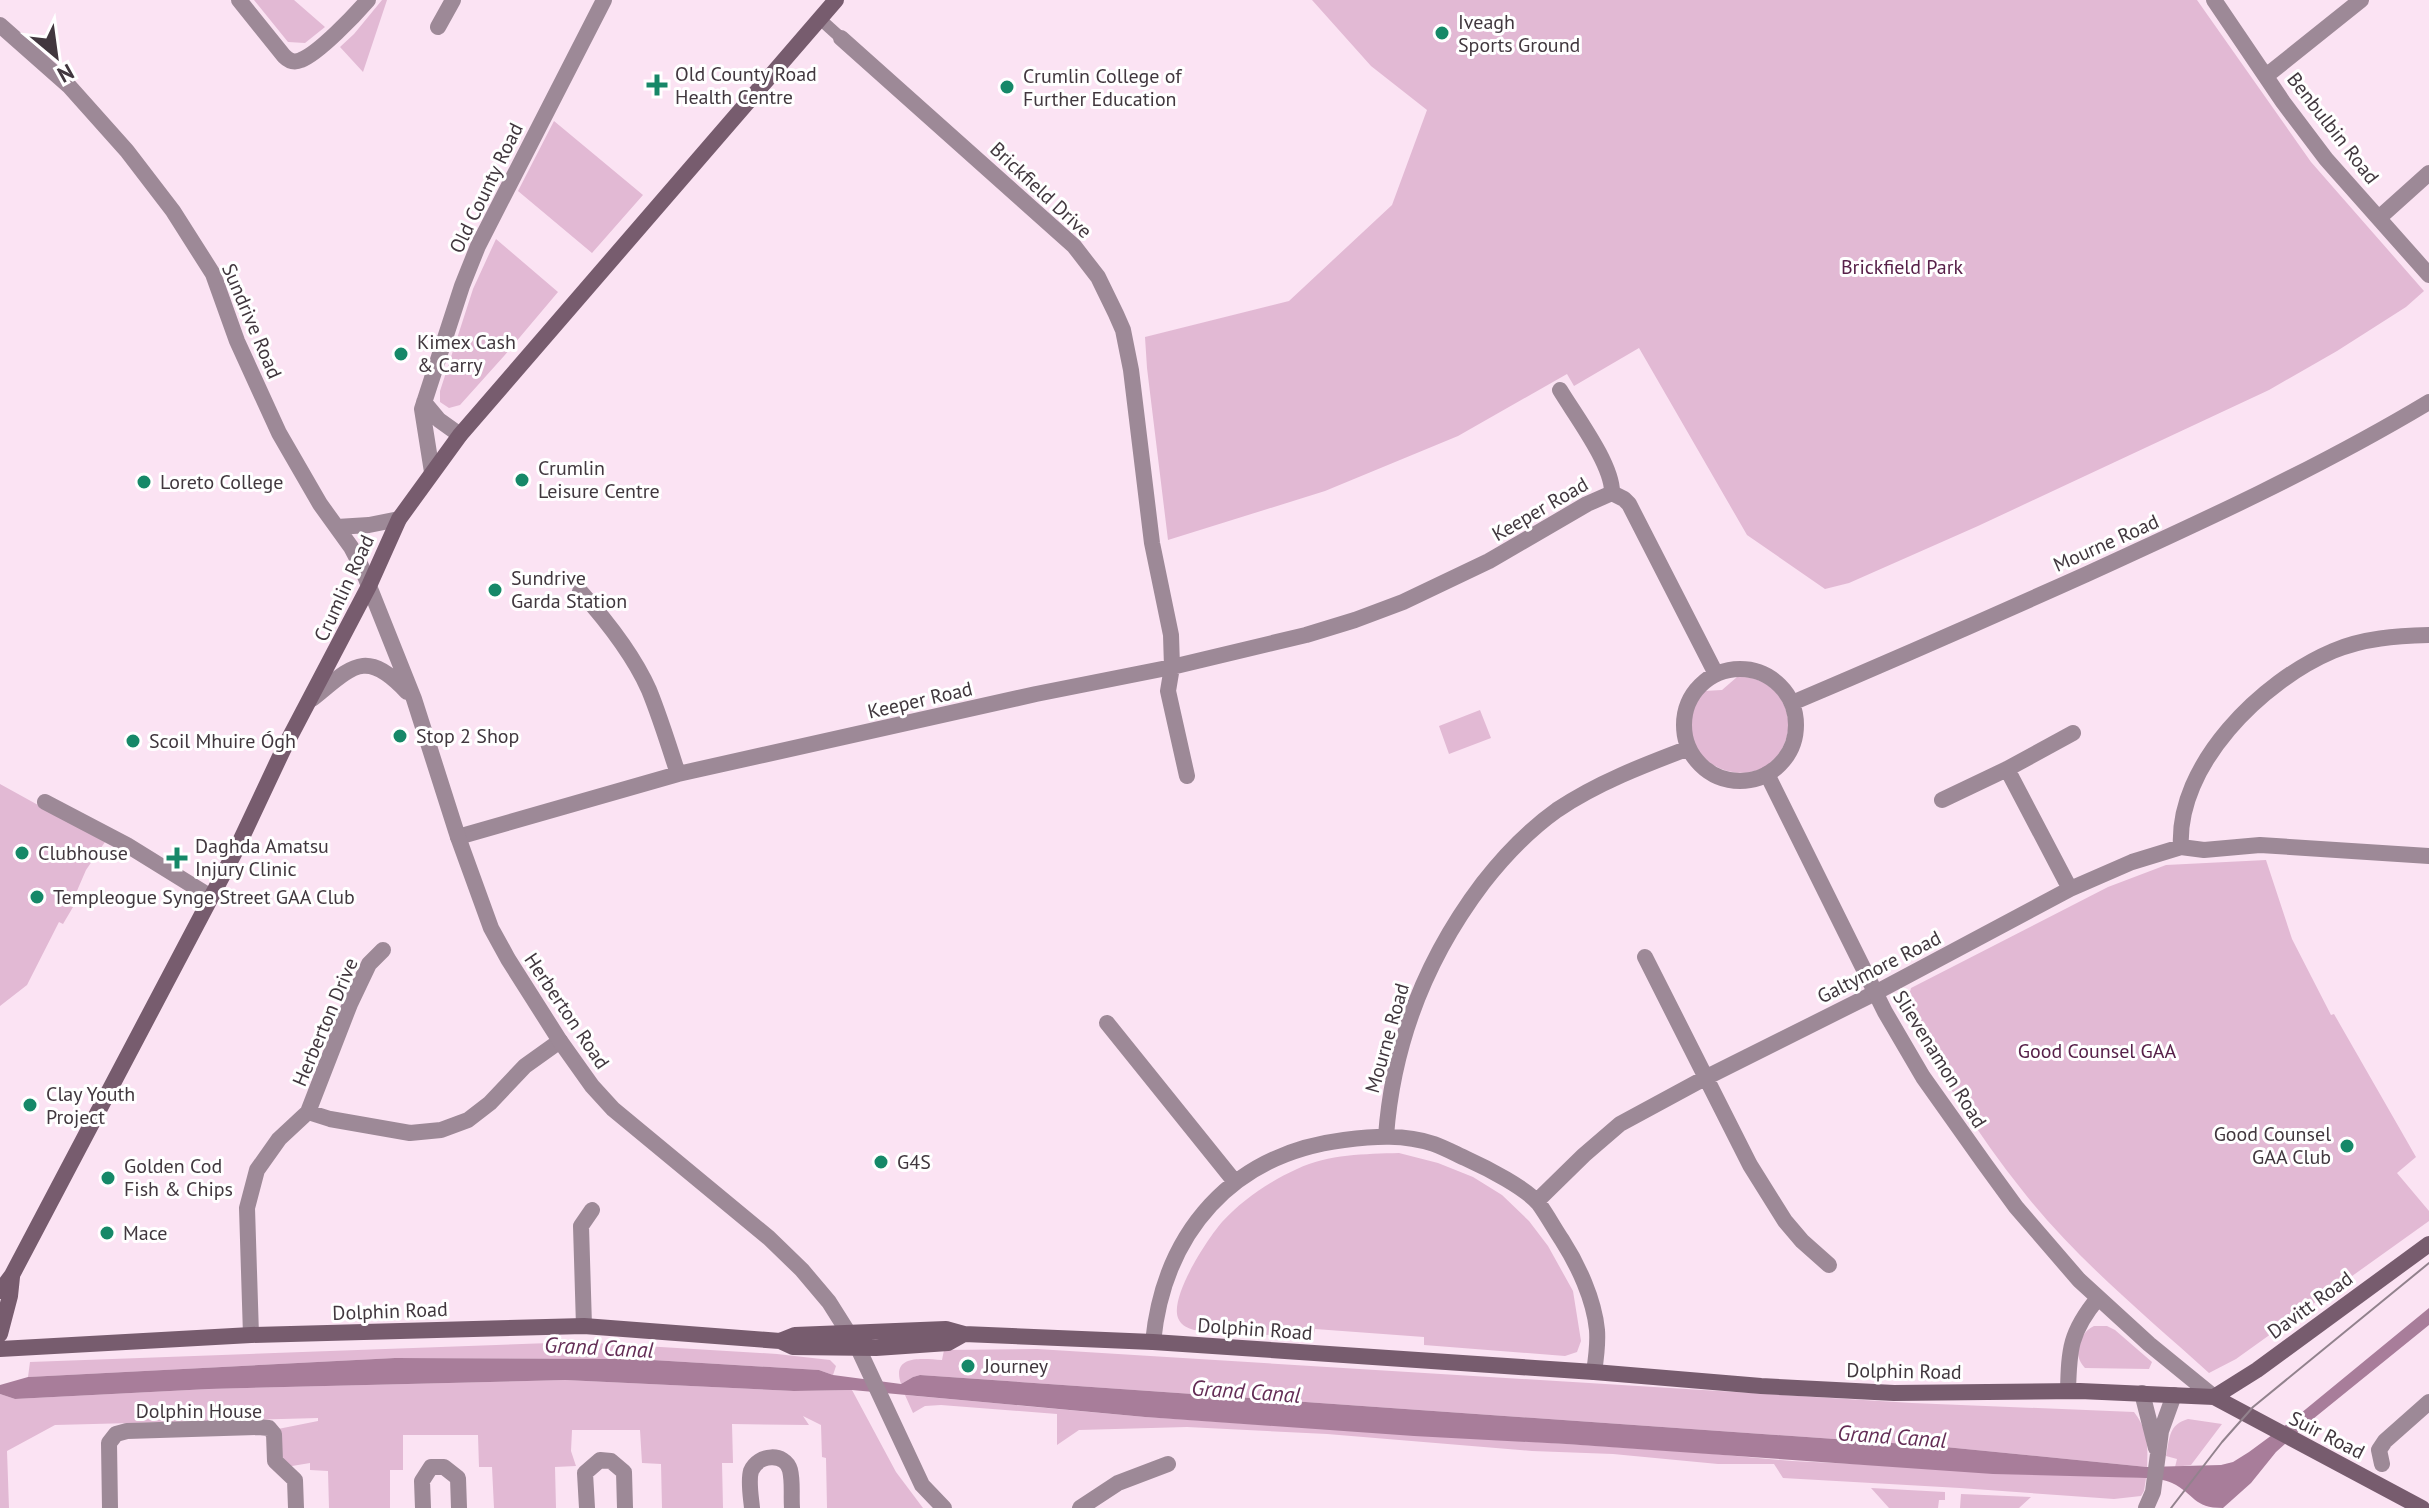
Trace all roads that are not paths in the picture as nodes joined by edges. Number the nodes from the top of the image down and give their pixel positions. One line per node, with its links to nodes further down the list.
1 (239, 0): 2 (street)
2 (368, 0)
3 (453, 0): 10 (street)
4 (604, 0): 17 (street, Old County Road)
5 (836, 0): 8 (main road, Crumlin Road)
6 (2214, 0): 12 (street, Benbulbin Road)
7 (2361, 0): 12 (street)
8 (820, 19): 11 (street, Brickfield Drive); 19 (main road, Crumlin Road)
9 (0, 25): 23 (street, Sundrive Road)
10 (438, 27)
11 (841, 38): 27 (street, Brickfield Drive)
12 (2266, 76): 14 (street, Benbulbin Road)
13 (2429, 173): 14 (street)
14 (2380, 217): 15 (street, Benbulbin Road)
15 (2429, 275)
16 (1560, 390): 21 (street)
17 (424, 402): 19 (street); 20 (street, Old County Road)
18 (2429, 402): 31 (street, Mourne Road)
19 (460, 435): 20 (main road, Crumlin Road)
20 (432, 472): 22 (main road, Crumlin Road)
21 (1612, 493): 27 (street, Keeper Road); 28 (street)
22 (399, 519): 23 (street); 24 (main road, Crumlin Road)
23 (337, 527): 24 (street, Sundrive Road)
24 (369, 586): 29 (main road, Crumlin Road); 30 (street, Herberton Road)
25 (580, 591): 35 (street)
26 (2429, 635): 41 (street)
27 (1172, 667): 35 (street, Keeper Road); 37 (street)
28 (1716, 674): 31 (street); 33 (street)
29 (312, 699): 30 (street); 44 (main road, Crumlin Road)
30 (414, 699): 40 (street, Herberton Road)
31 (1792, 703): 36 (street)
32 (2073, 733): 34 (street)
33 (1689, 748): 36 (street); 52 (street, Mourne Road)
34 (2007, 769): 38 (street); 43 (street)
35 (678, 774): 40 (street, Keeper Road)
36 (1767, 774): 47 (street, Slievenamon Road)
37 (1187, 776)
38 (1942, 800)
39 (45, 802): 44 (street)
40 (458, 837): 49 (street, Herberton Road)
41 (2181, 847): 42 (street, Galtymore Road); 43 (street, Galtymore Road)
42 (2429, 856)
43 (2070, 889): 47 (street, Galtymore Road)
44 (211, 897): 58 (main road, Crumlin Road)
45 (383, 950): 51 (street, Herberton Drive)
46 (1645, 957): 50 (street)
47 (1875, 993): 50 (street, Galtymore Road); 60 (street, Slievenamon Road)
48 (1107, 1023): 53 (street)
49 (560, 1041): 51 (street, Herberton Drive); 64 (street, Herberton Road)
50 (1705, 1078): 54 (street, Galtymore Road); 57 (street)
51 (308, 1112): 63 (street, Herberton Drive)
52 (1386, 1136): 53 (street); 54 (street)
53 (1235, 1182): 65 (street)
54 (1537, 1201): 67 (street)
55 (592, 1210): 61 (street)
56 (2429, 1244): 71 (main road, Davitt Road)
57 (1829, 1265)
58 (6, 1273): 59 (main road, Crumlin Road); 62 (main road, Crumlin Road)
59 (0, 1291)
60 (2098, 1298): 68 (street); 71 (street, Slievenamon Road)
61 (584, 1326): 63 (main road, Dolphin Road); 64 (main road, Dolphin Road)
62 (0, 1334)
63 (251, 1335): 66 (main road, Dolphin Road)
64 (854, 1340): 65 (main road, Dolphin Road); 84 (street, Herberton Road)
65 (1153, 1342): 67 (main road, Dolphin Road)
66 (0, 1349)
67 (1594, 1372): 68 (main road, Dolphin Road)
68 (2068, 1391): 69 (main road, Dolphin Road)
69 (2142, 1393): 70 (main road, Dolphin Road); 73 (street)
70 (2174, 1395): 71 (main road, Dolphin Road); 73 (street)
71 (2214, 1397): 87 (main road, Suir Road)
72 (2429, 1402): 75 (street)
73 (2157, 1452): 86 (street)
74 (1168, 1464): 85 (street)
75 (2382, 1464)
76 (110, 1508): 77 (street, Dolphin House)
77 (296, 1508)
78 (423, 1508): 79 (street)
79 (459, 1508)
80 (587, 1508): 81 (street)
81 (625, 1508)
82 (752, 1508): 83 (street)
83 (792, 1508)
84 (944, 1508)
85 (1080, 1508)
86 (2146, 1508)
87 (2422, 1508)

